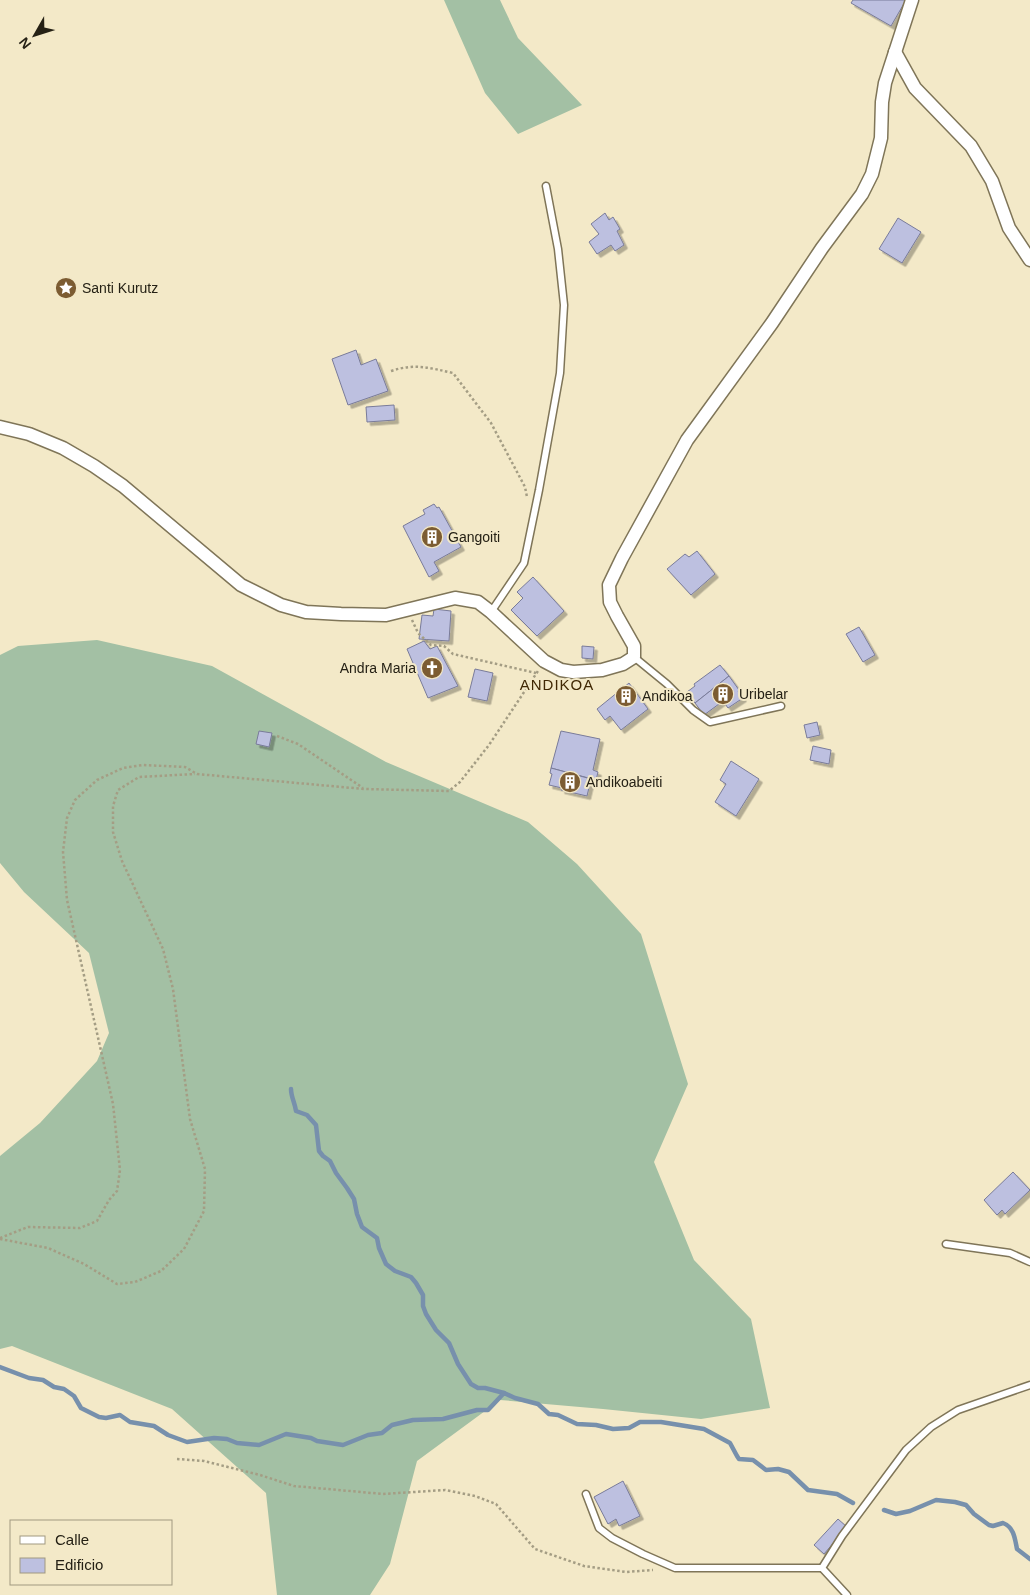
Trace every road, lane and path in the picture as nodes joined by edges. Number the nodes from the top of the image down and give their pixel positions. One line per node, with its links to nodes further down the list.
1 (912, 0): 2 (street)
2 (895, 52): 4 (street); 10 (street)
3 (546, 186): 9 (lane)
4 (1030, 260)
5 (391, 372): 7 (path)
6 (0, 428): 8 (street)
7 (528, 504)
8 (407, 610): 9 (street); 12 (path)
9 (491, 612): 11 (street)
10 (634, 657): 11 (street); 13 (lane)
11 (544, 661): 12 (path)
12 (537, 673): 16 (path)
13 (781, 706)
14 (277, 736): 16 (path)
15 (197, 774): 16 (path); 17 (path); 17 (path)
16 (364, 789)
17 (0, 1238)
18 (946, 1244): 19 (lane)
19 (1030, 1262)
20 (1030, 1385): 24 (lane)
21 (177, 1458): 23 (path)
22 (586, 1494): 23 (lane)
23 (675, 1568): 24 (lane)
24 (822, 1568): 25 (lane)
25 (847, 1595)

